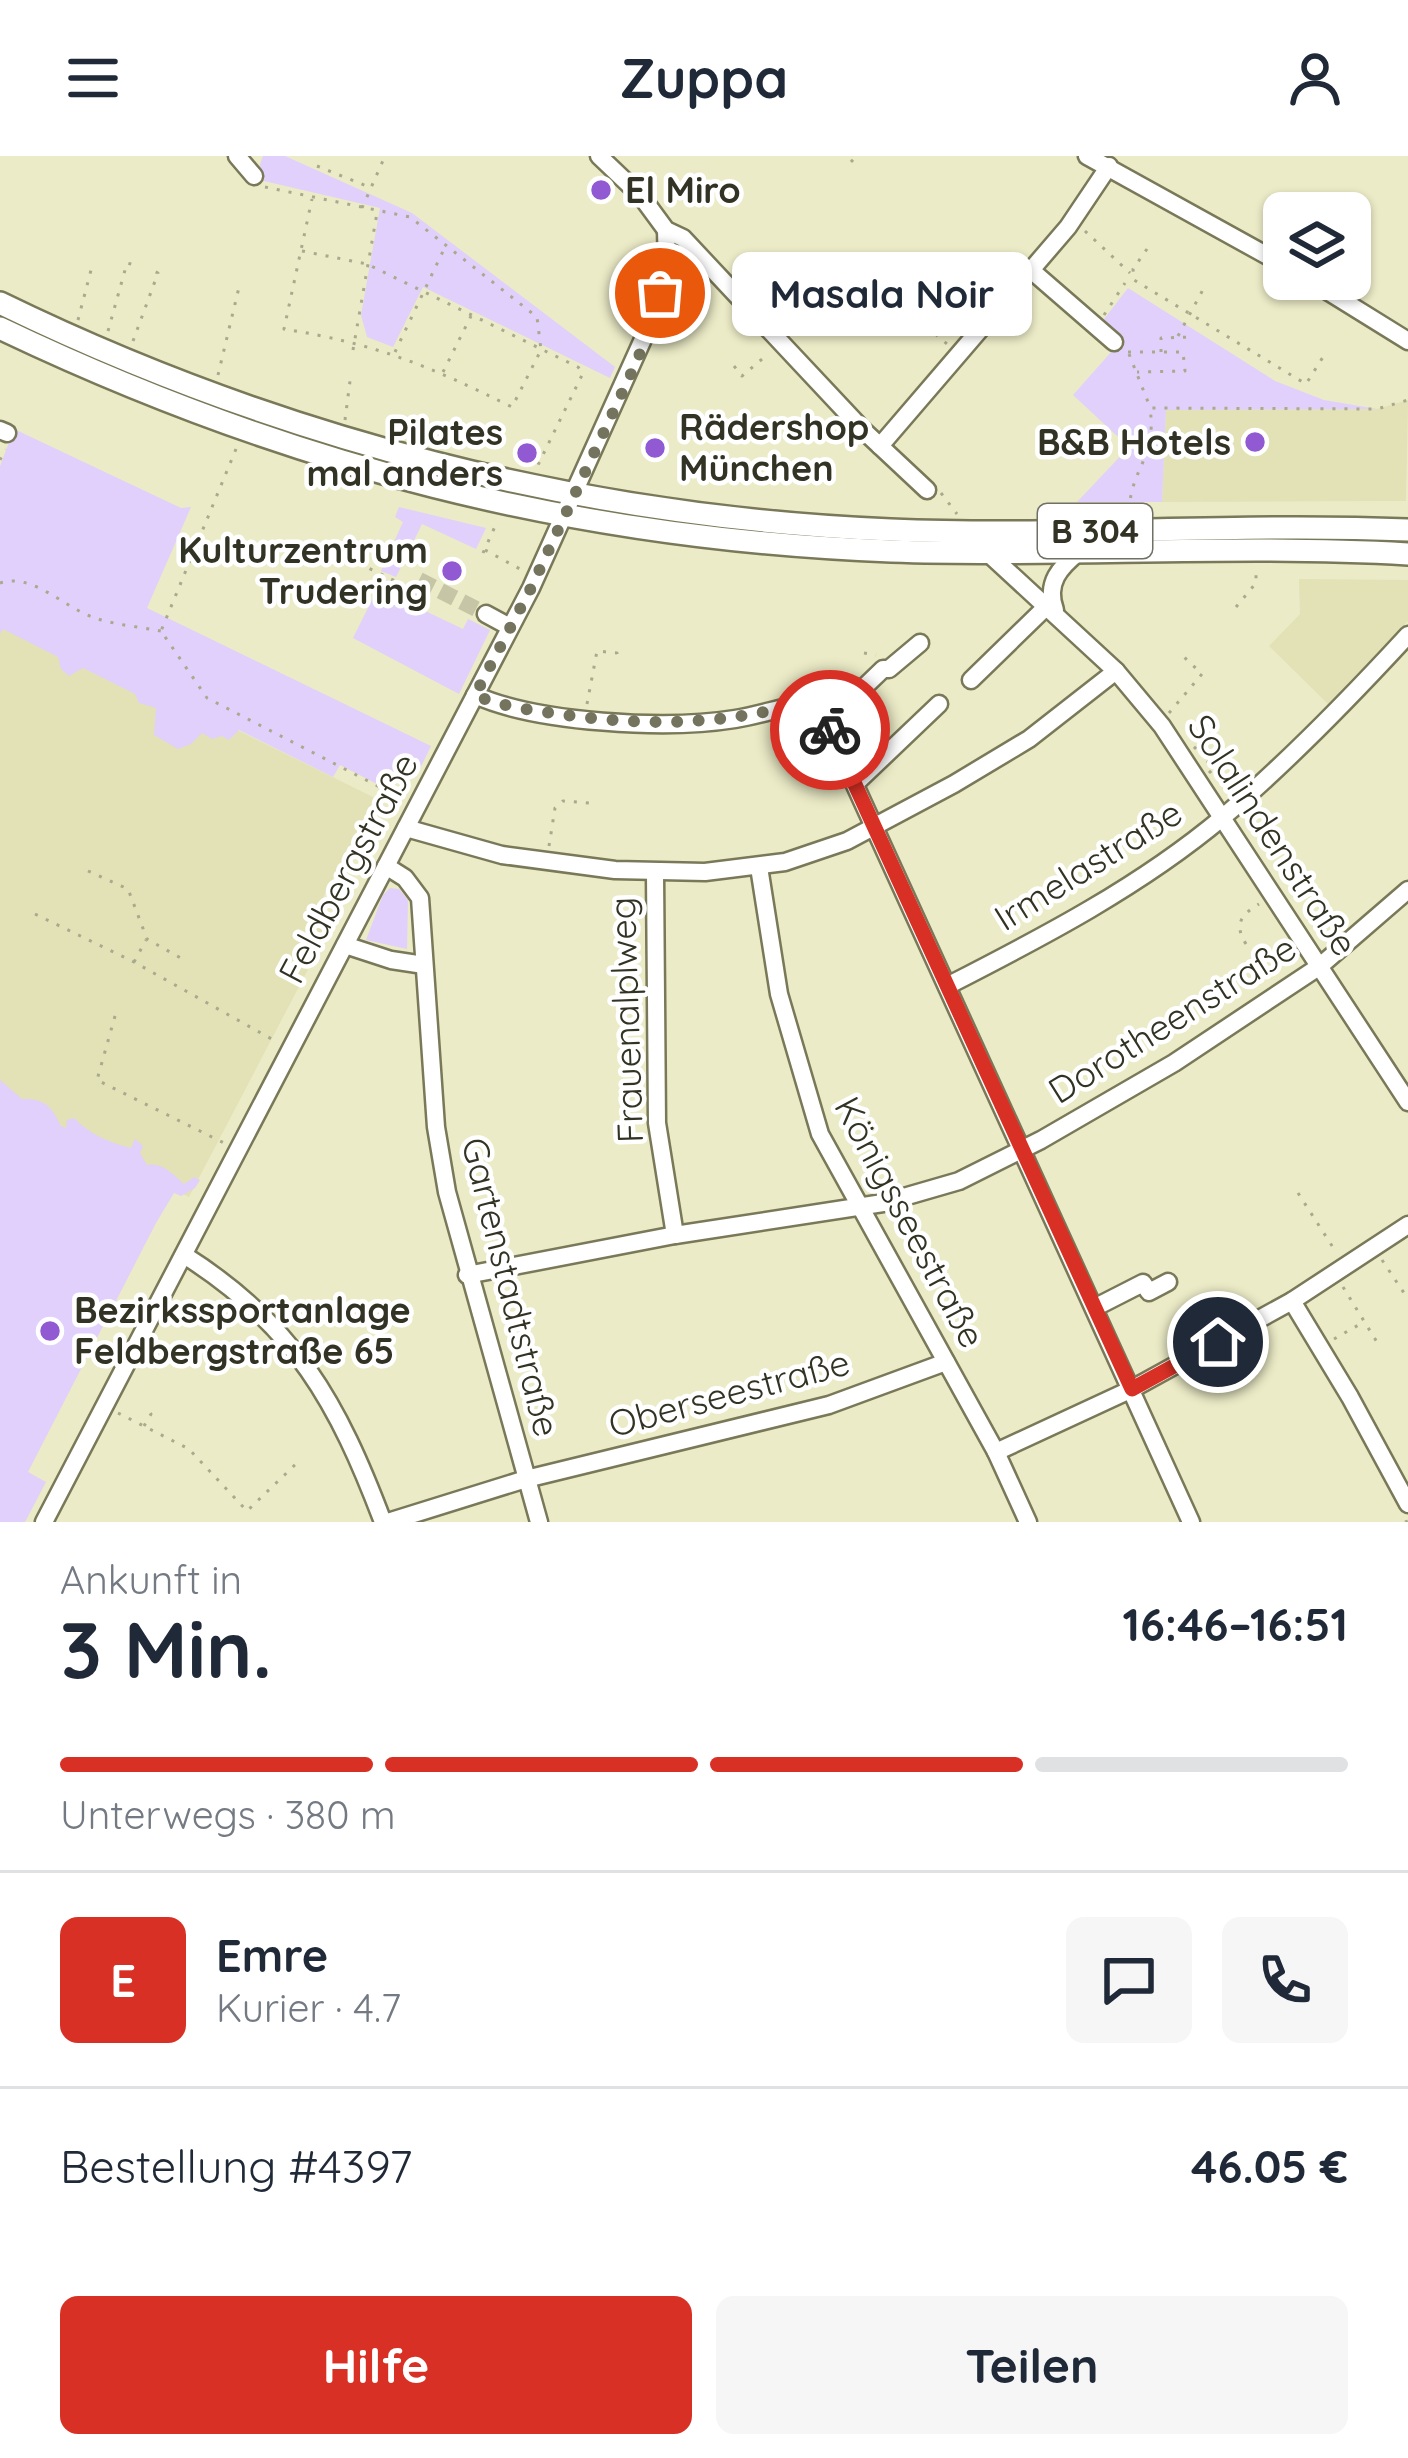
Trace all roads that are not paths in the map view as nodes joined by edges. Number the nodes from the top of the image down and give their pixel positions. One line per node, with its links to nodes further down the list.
1 (237, 156): 4 (street)
2 (599, 156): 5 (street)
3 (1100, 160): 6 (street); 7 (street)
4 (254, 176)
5 (666, 230): 13 (street); 15 (street, Feldbergstraße)
6 (1263, 253)
7 (1031, 271): 12 (street); 13 (street)
8 (1342, 300): 11 (street)
9 (0, 303): 15 (main road, B 304)
10 (0, 328): 16 (main road, B 304)
11 (1408, 340)
12 (1121, 347)
13 (880, 446): 14 (street)
14 (927, 490)
15 (574, 493): 16 (street, Feldbergstraße); 17 (main road, B 304)
16 (563, 518): 18 (main road, B 304); 24 (street, Feldbergstraße)
17 (1408, 530)
18 (988, 551): 19 (main road, B 304); 21 (street, Solalindenstraße)
19 (1080, 551): 20 (main road, B 304); 23 (street)
20 (1408, 554)
21 (1047, 606): 23 (street, Solalindenstraße); 28 (street)
22 (485, 614): 24 (street)
23 (1062, 620): 27 (street, Solalindenstraße)
24 (511, 627): 29 (street, Feldbergstraße)
25 (1408, 635): 33 (street, Irmelastraße)
26 (920, 643): 31 (street)
27 (1115, 671): 33 (street, Solalindenstraße); 34 (street)
28 (970, 680)
29 (475, 695): 31 (street); 35 (street, Feldbergstraße)
30 (939, 704): 32 (street)
31 (827, 724): 32 (street)
32 (855, 784): 34 (street)
33 (1223, 818): 42 (street, Solalindenstraße); 43 (street, Irmelastraße)
34 (875, 826): 37 (street); 43 (street)
35 (406, 828): 36 (street, Feldbergstraße); 38 (street)
36 (386, 866): 40 (street, Feldbergstraße); 41 (street, Gartenstadtstraße)
37 (759, 867): 38 (street); 46 (street, Königsseestraße)
38 (655, 873): 48 (street, Frauenalplweg)
39 (1408, 890): 42 (street, Dorotheenstraße)
40 (345, 945): 41 (street); 49 (street, Feldbergstraße)
41 (424, 964): 50 (street, Gartenstadtstraße)
42 (1320, 966): 44 (street, Solalindenstraße); 45 (street, Dorotheenstraße)
43 (947, 986): 45 (street)
44 (1408, 1102)
45 (1022, 1150): 46 (street, Dorotheenstraße); 53 (street)
46 (860, 1205): 48 (street, Dorotheenstraße); 54 (street, Königsseestraße)
47 (1408, 1225): 52 (street)
48 (676, 1235): 50 (street, Dorotheenstraße)
49 (184, 1255): 60 (street, Feldbergstraße); 61 (street)
50 (467, 1275): 57 (street, Gartenstadtstraße)
51 (1168, 1282): 53 (street)
52 (1292, 1301): 55 (street); 58 (street)
53 (1094, 1308): 55 (street)
54 (946, 1361): 56 (street, Königsseestraße); 57 (street, Oberseestraße)
55 (1132, 1389): 56 (street); 64 (street)
56 (996, 1452): 59 (street, Königsseestraße)
57 (526, 1479): 61 (street, Oberseestraße); 62 (street, Gartenstadtstraße)
58 (1408, 1504)
59 (1026, 1517): 63 (street)
60 (44, 1522)
61 (386, 1522)
62 (539, 1522)
63 (1003, 1522)
64 (1191, 1522)

